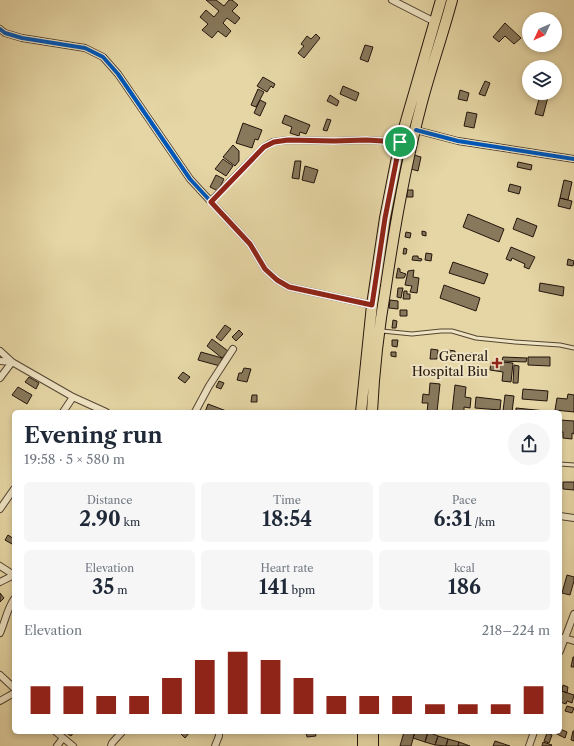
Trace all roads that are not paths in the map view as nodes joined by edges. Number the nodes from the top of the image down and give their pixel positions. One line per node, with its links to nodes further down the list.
1 (392, 0): 4 (street)
2 (441, 0): 4 (main road)
3 (452, 0): 7 (main road)
4 (435, 22): 6 (main road)
5 (0, 29): 11 (street)
6 (426, 51): 7 (main road); 9 (main road)
7 (436, 56): 8 (main road)
8 (416, 130): 10 (street); 13 (main road)
9 (400, 142): 11 (street); 12 (main road)
10 (574, 159)
11 (211, 202): 12 (street)
12 (372, 305): 24 (main road)
13 (379, 331): 14 (lane); 25 (main road)
14 (574, 348)
15 (233, 349): 23 (street)
16 (0, 351): 18 (street)
17 (0, 361): 18 (street)
18 (12, 362): 19 (street); 20 (street)
19 (0, 378)
20 (73, 397): 21 (street); 22 (street)
21 (64, 410)
22 (102, 410)
23 (196, 410)
24 (361, 410)
25 (372, 410)
26 (562, 464): 27 (lane)
27 (574, 464)
28 (12, 492): 29 (street)
29 (0, 509)
30 (562, 516): 31 (street)
31 (574, 518)
32 (0, 566): 33 (street)
33 (12, 574)
34 (12, 576): 35 (street)
35 (0, 582)
36 (12, 603): 38 (street)
37 (574, 614): 39 (street)
38 (0, 633)
39 (562, 638): 40 (street)
40 (574, 641)
41 (0, 675): 42 (street)
42 (12, 686)
43 (12, 694): 44 (street)
44 (0, 701)
45 (58, 734): 51 (street)
46 (120, 734): 54 (street)
47 (219, 734): 55 (street)
48 (363, 734): 56 (main road)
49 (373, 734): 57 (main road)
50 (533, 734): 58 (street)
51 (63, 738): 52 (street); 53 (street)
52 (57, 746)
53 (73, 746)
54 (111, 746)
55 (216, 746)
56 (363, 746)
57 (373, 746)
58 (529, 746)

